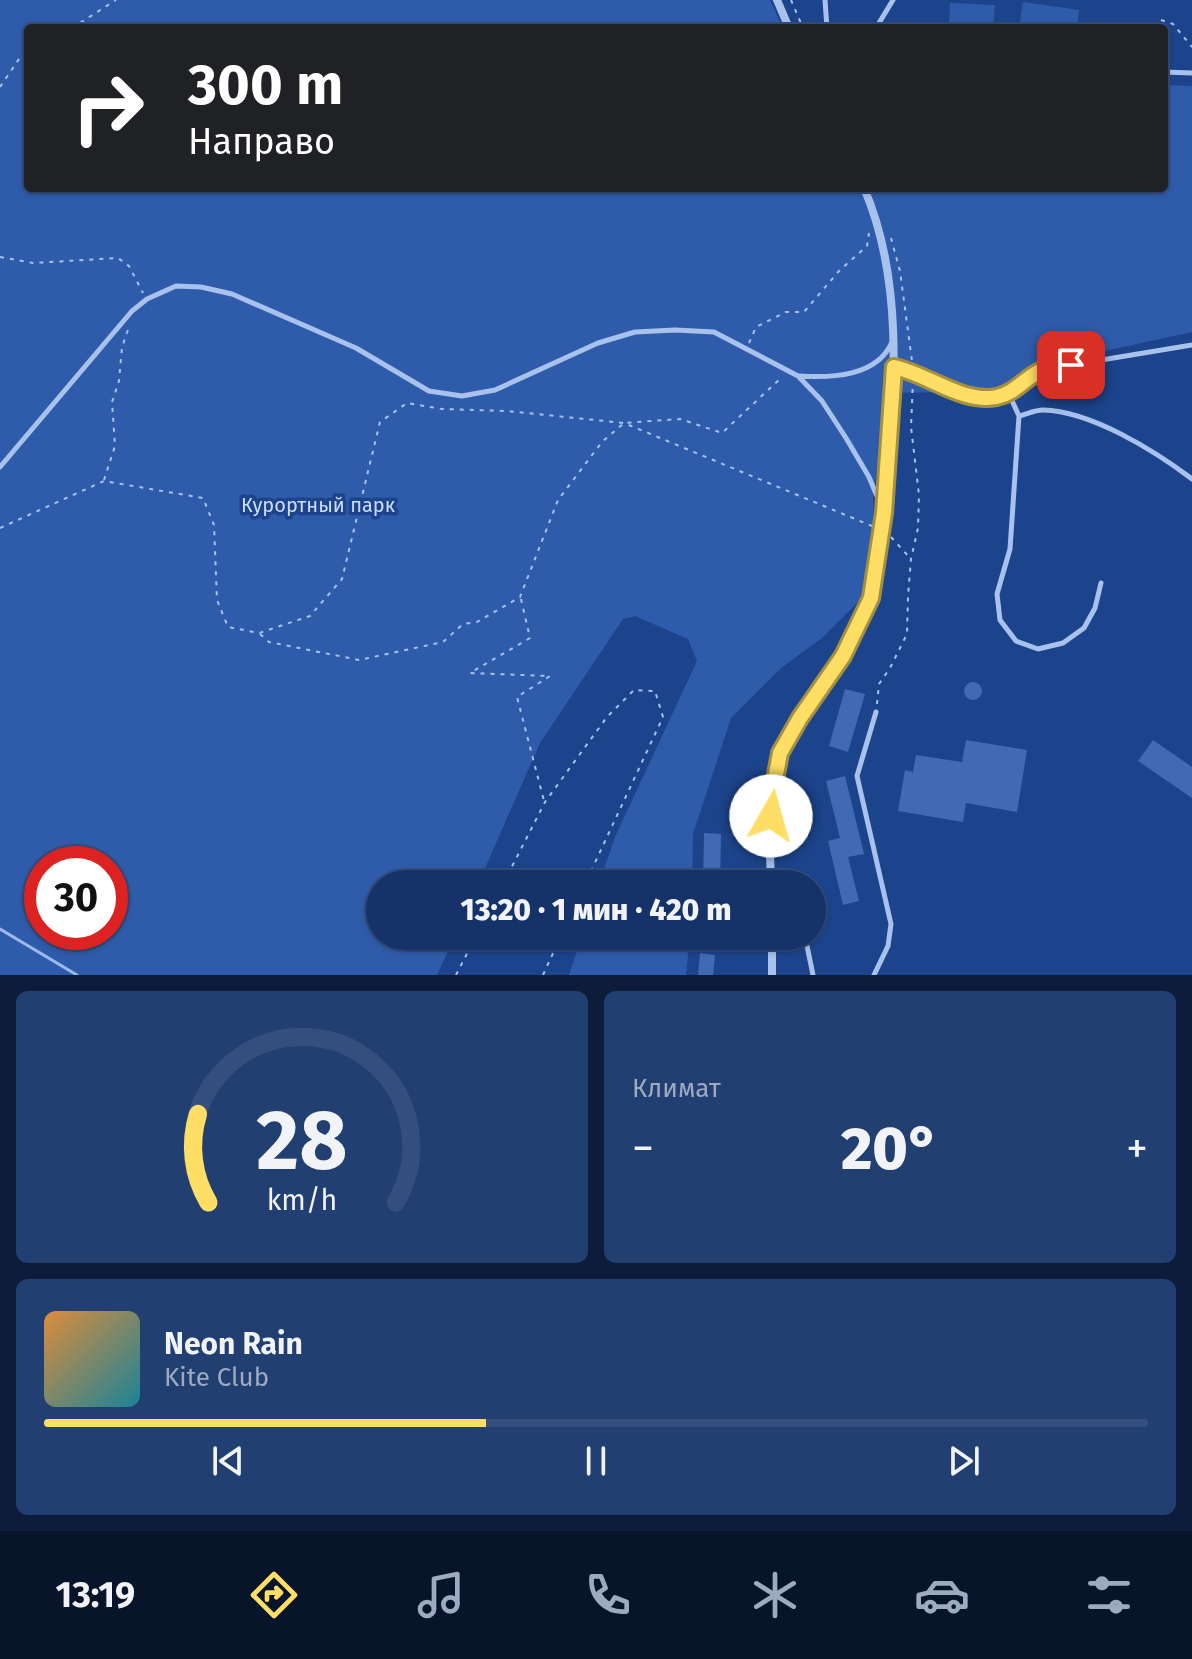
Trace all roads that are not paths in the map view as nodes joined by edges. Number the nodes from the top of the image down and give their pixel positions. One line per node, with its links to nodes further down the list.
1 (777, 0): 4 (street)
2 (825, 0): 5 (lane)
3 (893, 0): 6 (lane)
4 (787, 24)
5 (827, 24)
6 (878, 24)
7 (1168, 72): 8 (lane)
8 (1192, 73)
9 (865, 192): 10 (street)
10 (893, 339): 12 (street); 13 (lane)
11 (1192, 345): 14 (lane)
12 (894, 367): 14 (lane); 18 (street)
13 (798, 376): 16 (lane); 18 (lane)
14 (1009, 394): 15 (lane)
15 (1019, 416): 17 (lane); 19 (lane)
16 (0, 467)
17 (1192, 479)
18 (884, 513): 21 (street)
19 (1101, 583)
20 (876, 712): 26 (lane)
21 (771, 870)
22 (772, 950): 24 (street)
23 (808, 950): 25 (lane)
24 (772, 975)
25 (813, 975)
26 (874, 975)

